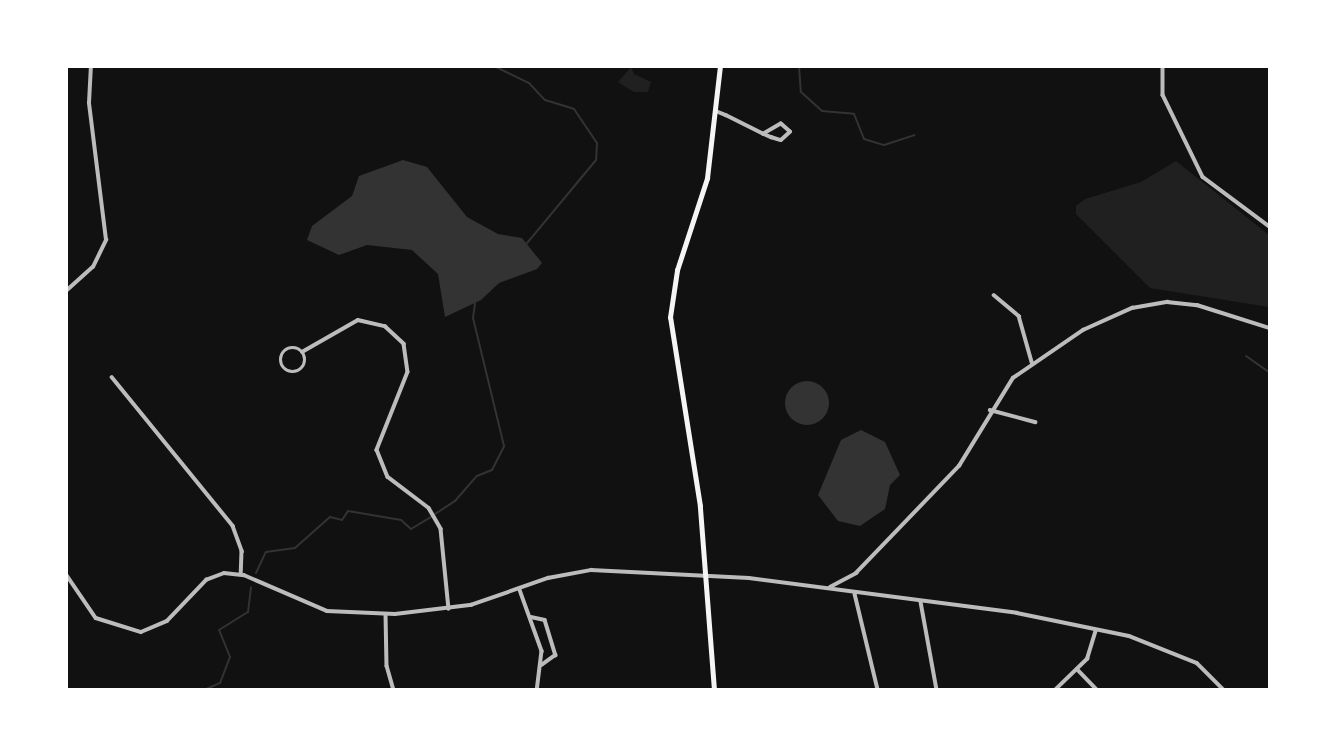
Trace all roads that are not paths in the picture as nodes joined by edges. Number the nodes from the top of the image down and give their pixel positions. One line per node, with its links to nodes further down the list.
1 (91, 66): 7 (street)
2 (720, 66): 4 (main road)
3 (1163, 66): 6 (street)
4 (716, 111): 5 (street); 17 (main road)
5 (764, 134): 5 (street)
6 (1269, 227)
7 (66, 291)
8 (994, 295): 11 (street)
9 (1269, 328): 11 (street)
10 (302, 352): 10 (street); 22 (street)
11 (1032, 362): 13 (street)
12 (112, 377): 16 (street)
13 (990, 410): 14 (street); 18 (street)
14 (1035, 422)
15 (66, 574): 16 (street)
16 (241, 574): 23 (street)
17 (705, 577): 18 (street); 19 (street); 30 (main road)
18 (828, 588): 20 (street)
19 (520, 590): 22 (street); 24 (street)
20 (855, 594): 21 (street); 31 (street)
21 (921, 602): 25 (street); 32 (street)
22 (449, 609): 23 (street)
23 (386, 614): 28 (street)
24 (530, 617): 26 (street); 26 (street)
25 (1096, 629): 27 (street); 35 (street)
26 (542, 665): 29 (street)
27 (1078, 670): 33 (street); 34 (street)
28 (394, 690)
29 (537, 690)
30 (714, 690)
31 (878, 690)
32 (937, 690)
33 (1055, 690)
34 (1097, 690)
35 (1224, 690)

